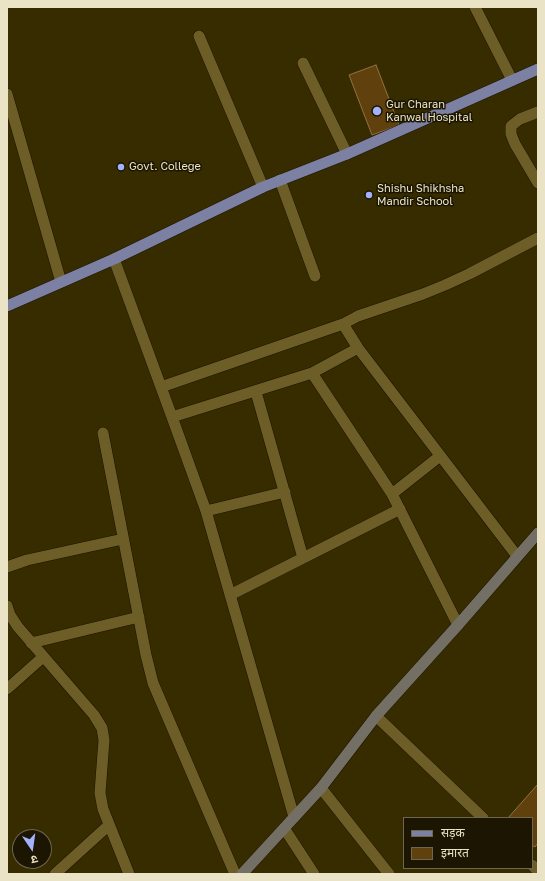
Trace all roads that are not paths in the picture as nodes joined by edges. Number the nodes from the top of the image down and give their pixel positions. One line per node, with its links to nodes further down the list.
1 (475, 7): 5 (street)
2 (199, 36): 11 (street)
3 (303, 63): 8 (street)
4 (537, 73): 5 (main road)
5 (512, 80): 8 (main road)
6 (7, 94): 15 (street)
7 (538, 112): 10 (street)
8 (347, 154): 9 (main road)
9 (280, 180): 11 (main road); 14 (street)
10 (538, 183)
11 (263, 187): 13 (main road)
12 (538, 238): 17 (street)
13 (114, 259): 15 (main road); 20 (street)
14 (315, 276)
15 (61, 282): 16 (main road)
16 (7, 306)
17 (343, 324): 18 (street); 20 (street)
18 (358, 348): 19 (street); 24 (street)
19 (312, 373): 21 (street); 26 (street)
20 (161, 387): 22 (street)
21 (256, 392): 22 (street); 25 (street)
22 (172, 417): 28 (street)
23 (103, 433): 30 (street)
24 (440, 456): 26 (street); 31 (street)
25 (285, 492): 28 (street); 32 (street)
26 (392, 494): 27 (street)
27 (400, 509): 32 (street); 37 (street)
28 (206, 511): 34 (street)
29 (538, 533): 31 (main road)
30 (123, 539): 33 (street); 36 (street)
31 (517, 556): 37 (main road)
32 (303, 558): 34 (street)
33 (7, 568)
34 (230, 595): 43 (street)
35 (7, 606): 38 (street)
36 (139, 617): 38 (street); 49 (street)
37 (458, 625): 41 (main road)
38 (31, 643): 39 (street)
39 (43, 656): 40 (street); 45 (street)
40 (7, 689)
41 (376, 716): 42 (main road); 44 (street)
42 (321, 788): 43 (main road); 52 (street)
43 (294, 817): 46 (main road)
44 (482, 817)
45 (109, 824): 47 (street); 48 (street)
46 (284, 828): 50 (main road); 51 (street)
47 (54, 874)
48 (129, 874)
49 (235, 874)
50 (242, 874)
51 (314, 874)
52 (389, 874)

